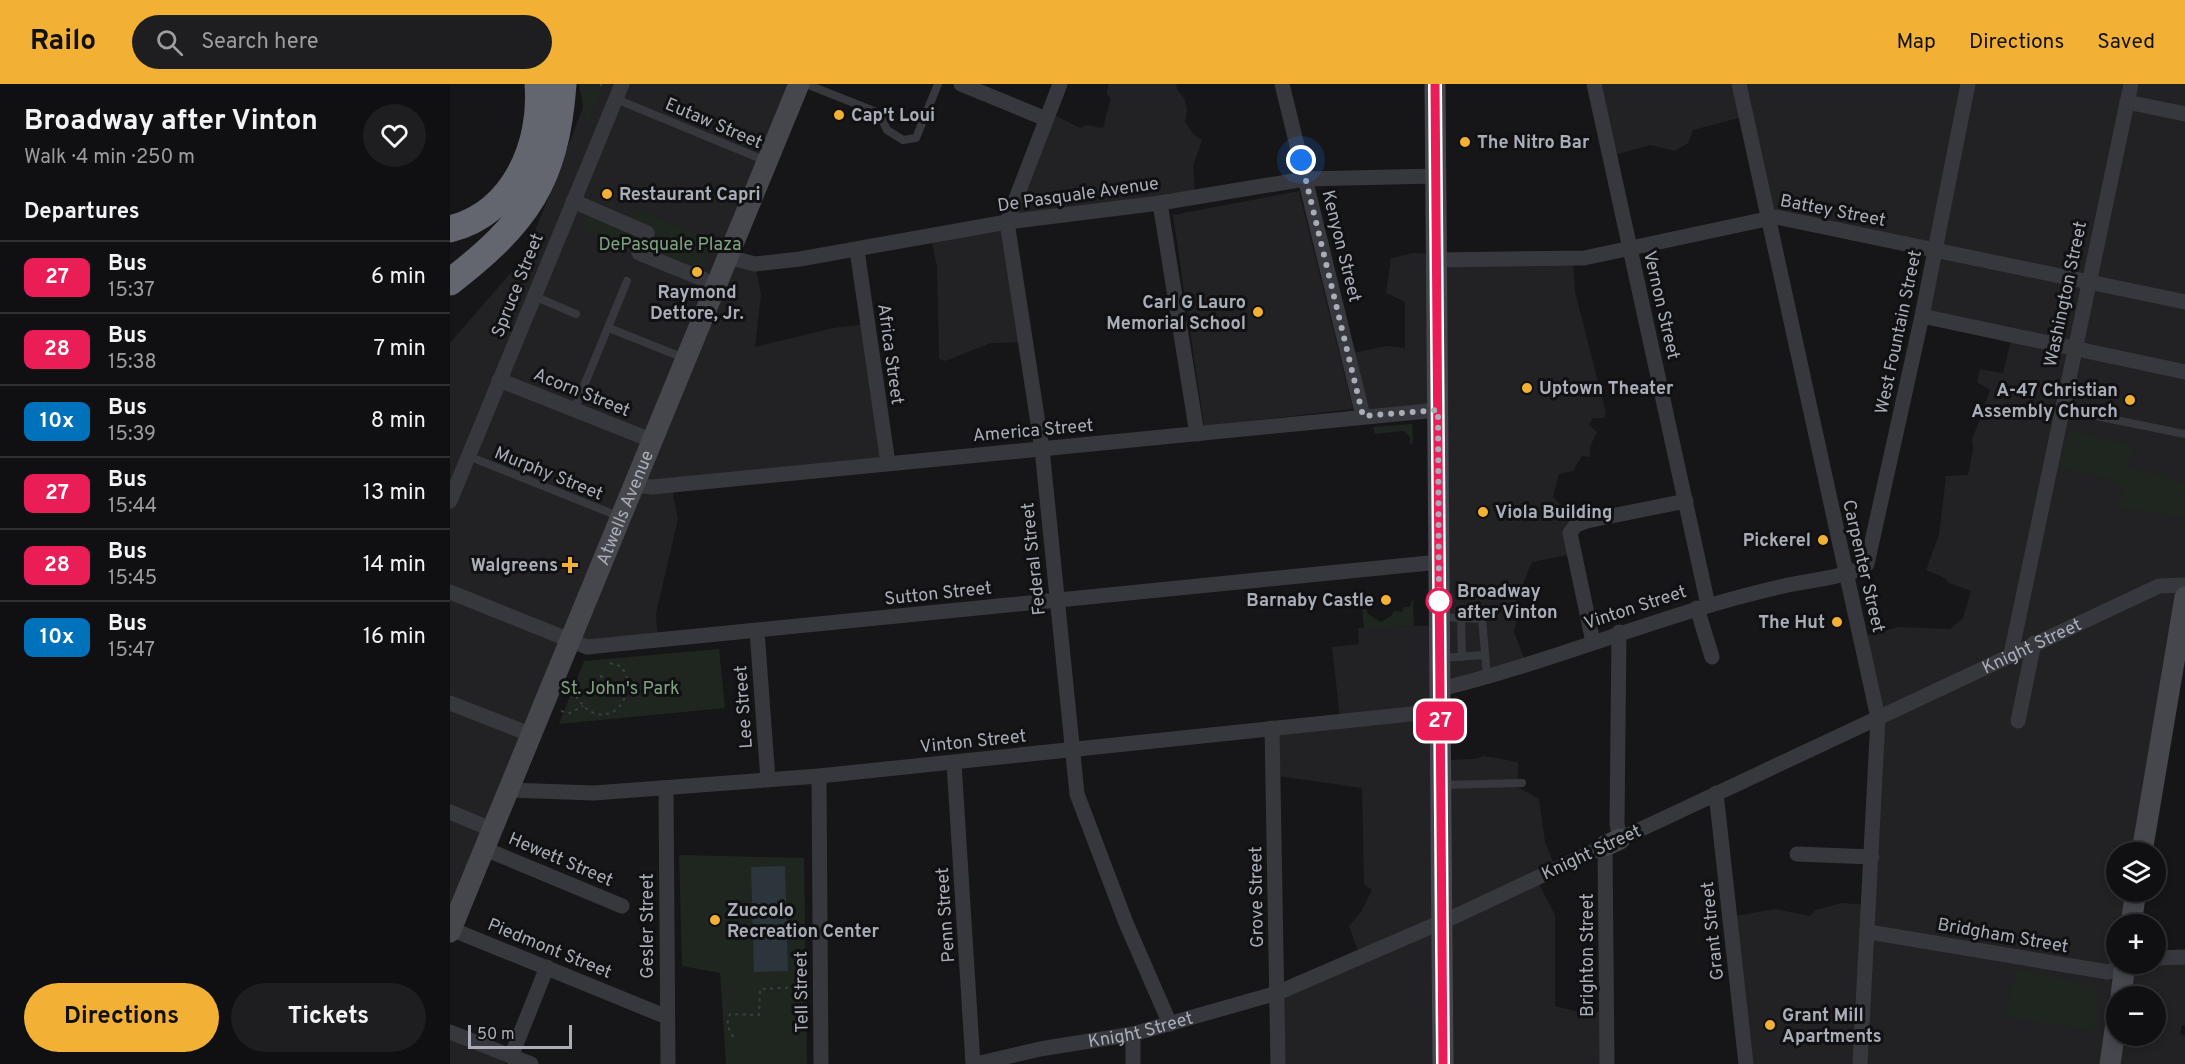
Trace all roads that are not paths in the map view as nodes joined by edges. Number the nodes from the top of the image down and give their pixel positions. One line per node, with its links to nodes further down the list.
1 (538, 84): 26 (highway)
2 (622, 84): 15 (street, Spruce Street)
3 (799, 84): 19 (main road, Atwells Avenue)
4 (806, 84): 5 (lane)
5 (938, 84)
6 (961, 84): 18 (street)
7 (1060, 84): 18 (street, Federal Street)
8 (1282, 84): 21 (street, Kenyon Street)
9 (1435, 84): 20 (main road)
10 (1594, 84): 27 (street, Vernon Street)
11 (1739, 84): 24 (street, Carpenter Street)
12 (1968, 84): 29 (street, West Fountain Street)
13 (2131, 84): 16 (street, Washington Street)
14 (562, 88): 35 (highway)
15 (616, 99): 19 (lane, Eutaw Street); 22 (street, Spruce Street)
16 (2127, 102): 17 (street); 34 (street, Washington Street)
17 (2185, 114)
18 (1046, 118): 25 (street, Federal Street)
19 (767, 162): 30 (main road, Atwells Avenue)
20 (1436, 176): 21 (street, De Pasquale Avenue); 31 (main road)
21 (1305, 179): 23 (street, De Pasquale Avenue); 48 (street, Kenyon Street)
22 (573, 201): 32 (street); 36 (street, Spruce Street)
23 (1160, 202): 25 (street, De Pasquale Avenue); 49 (street)
24 (1768, 218): 27 (street, Battey Street); 29 (street, Battey Street); 60 (street, Carpenter Street)
25 (1007, 222): 28 (street, De Pasquale Avenue); 52 (street, Federal Street)
26 (450, 229)
27 (1630, 249): 31 (street, Battey Street); 57 (street, Vernon Street)
28 (857, 250): 30 (street, De Pasquale Avenue); 54 (street, Africa Street)
29 (1936, 250): 34 (street, Battey Street); 39 (street, West Fountain Street)
30 (728, 257): 42 (main road, Atwells Avenue)
31 (1437, 260): 47 (main road)
32 (703, 279)
33 (627, 281): 40 (lane)
34 (2088, 281): 37 (street, Battey Street); 41 (street, Washington Street)
35 (450, 282)
36 (534, 297): 38 (lane); 44 (street, Spruce Street)
37 (2185, 302)
38 (576, 314)
39 (1922, 316): 41 (street); 60 (street, West Fountain Street)
40 (609, 328): 42 (lane); 46 (lane)
41 (2073, 348): 43 (street); 45 (street, Washington Street)
42 (685, 358): 51 (main road, Atwells Avenue)
43 (2185, 372)
44 (499, 380): 46 (street, Acorn Street); 53 (street, Spruce Street)
45 (2061, 409): 50 (lane); 73 (street, Washington Street)
46 (574, 410): 51 (street, Acorn Street)
47 (1438, 410): 48 (street, America Street); 59 (main road)
48 (1363, 416): 49 (street, America Street)
49 (1197, 434): 52 (street, America Street)
50 (2185, 434)
51 (651, 440): 55 (main road, Atwells Avenue)
52 (1042, 449): 54 (street, America Street); 64 (street, Federal Street)
53 (468, 456): 56 (street, Spruce Street); 58 (lane, Murphy Street)
54 (888, 463): 55 (street, America Street)
55 (632, 485): 58 (main road, Atwells Avenue)
56 (450, 501)
57 (1686, 501): 65 (street, Vernon Street); 71 (street)
58 (620, 517): 70 (main road, Atwells Avenue)
59 (1439, 562): 64 (street, Sutton Street); 66 (main road)
60 (1846, 573): 65 (street, Vinton Street); 82 (street, Carpenter Street)
61 (2185, 585): 72 (street, Knight Street)
62 (450, 592): 70 (street, Sutton Street)
63 (2185, 597): 98 (main road)
64 (1057, 600): 68 (street, Sutton Street); 86 (street, Federal Street)
65 (1703, 606): 69 (street, Vinton Street); 76 (street, Vernon Street)
66 (1439, 616): 67 (lane); 77 (main road)
67 (1461, 618): 74 (lane); 75 (lane)
68 (757, 631): 70 (street, Sutton Street); 89 (street, Lee Street)
69 (1619, 632): 71 (street, Vinton Street); 97 (street, Brighton Street)
70 (569, 641): 85 (main road, Atwells Avenue)
71 (1593, 642): 78 (street, Vinton Street)
72 (2034, 643): 73 (street, Knight Street); 83 (street)
73 (2011, 654): 82 (street, Knight Street)
74 (1485, 655): 75 (lane); 78 (lane)
75 (1462, 657): 77 (lane)
76 (1712, 657)
77 (1440, 658): 79 (main road)
78 (1487, 676): 79 (street, Vinton Street)
79 (1440, 689): 81 (main road)
80 (450, 703): 85 (street)
81 (1440, 711): 84 (street, Vinton Street); 91 (main road)
82 (1878, 718): 94 (street, Knight Street); 100 (street, Carpenter Street)
83 (2018, 721)
84 (1272, 728): 86 (street, Vinton Street); 109 (street, Grove Street)
85 (532, 735): 93 (main road, Atwells Avenue)
86 (1073, 749): 87 (street, Vinton Street); 111 (street, Federal Street)
87 (954, 763): 88 (street, Vinton Street); 119 (street, Penn Street)
88 (819, 776): 89 (street, Vinton Street); 118 (street, Tell Street)
89 (768, 780): 92 (street, Vinton Street)
90 (1522, 783): 91 (lane)
91 (1441, 785): 103 (main road)
92 (666, 788): 93 (street, Vinton Street); 110 (street, Gesler Street)
93 (508, 790): 96 (main road, Atwells Avenue)
94 (1716, 793): 97 (street, Knight Street); 124 (street, Grant Street)
95 (450, 812): 96 (street, Hewett Street)
96 (489, 839): 101 (street, Hewett Street); 102 (main road, Atwells Avenue)
97 (1613, 842): 103 (street, Knight Street); 123 (street, Brighton Street)
98 (2144, 842)
99 (1797, 854): 100 (street)
100 (1872, 857): 104 (street, Carpenter Street)
101 (622, 906)
102 (452, 921): 107 (street, Piedmont Street)
103 (1442, 922): 109 (street, Knight Street); 122 (main road)
104 (1869, 932): 108 (street, Bridgham Street); 125 (street, Carpenter Street)
105 (2185, 957): 106 (street)
106 (2166, 958)
107 (547, 967): 110 (street, Piedmont Street); 115 (street)
108 (2106, 972)
109 (1277, 993): 111 (street, Knight Street); 121 (street, Grove Street)
110 (667, 1017): 117 (street, Gesler Street)
111 (1170, 1023): 113 (street, Knight Street)
112 (450, 1032): 115 (street)
113 (1133, 1034): 119 (street, Knight Street); 120 (street)
114 (2113, 1046): 126 (main road)
115 (511, 1057): 116 (street)
116 (531, 1064)
117 (668, 1064)
118 (821, 1064)
119 (975, 1064)
120 (1133, 1064)
121 (1278, 1064)
122 (1443, 1064)
123 (1607, 1064)
124 (1746, 1064)
125 (1860, 1064)
126 (2110, 1064)

